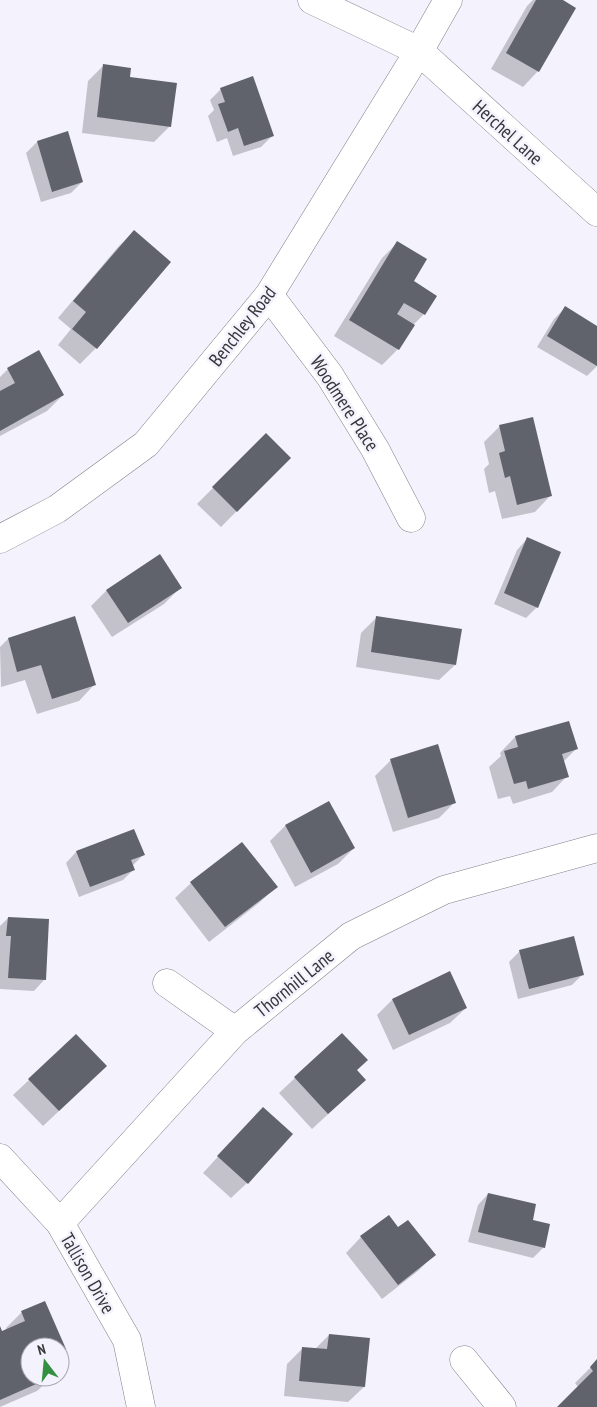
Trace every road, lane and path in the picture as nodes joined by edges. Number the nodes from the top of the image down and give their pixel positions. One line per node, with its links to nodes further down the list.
1 (312, 0): 3 (street, Herchel Lane)
2 (448, 0): 3 (street, Benchley Road)
3 (419, 51): 4 (street, Herchel Lane); 5 (street, Benchley Road)
4 (597, 212)
5 (269, 295): 6 (street, Woodmere Place); 7 (street, Benchley Road)
6 (411, 518)
7 (0, 538)
8 (597, 848): 10 (street, Thornhill Lane)
9 (167, 982): 10 (street)
10 (234, 1031): 12 (street, Thornhill Lane)
11 (0, 1158): 12 (street, Tallison Drive)
12 (60, 1223): 14 (street, Tallison Drive)
13 (464, 1360): 15 (street)
14 (141, 1407)
15 (502, 1407)

